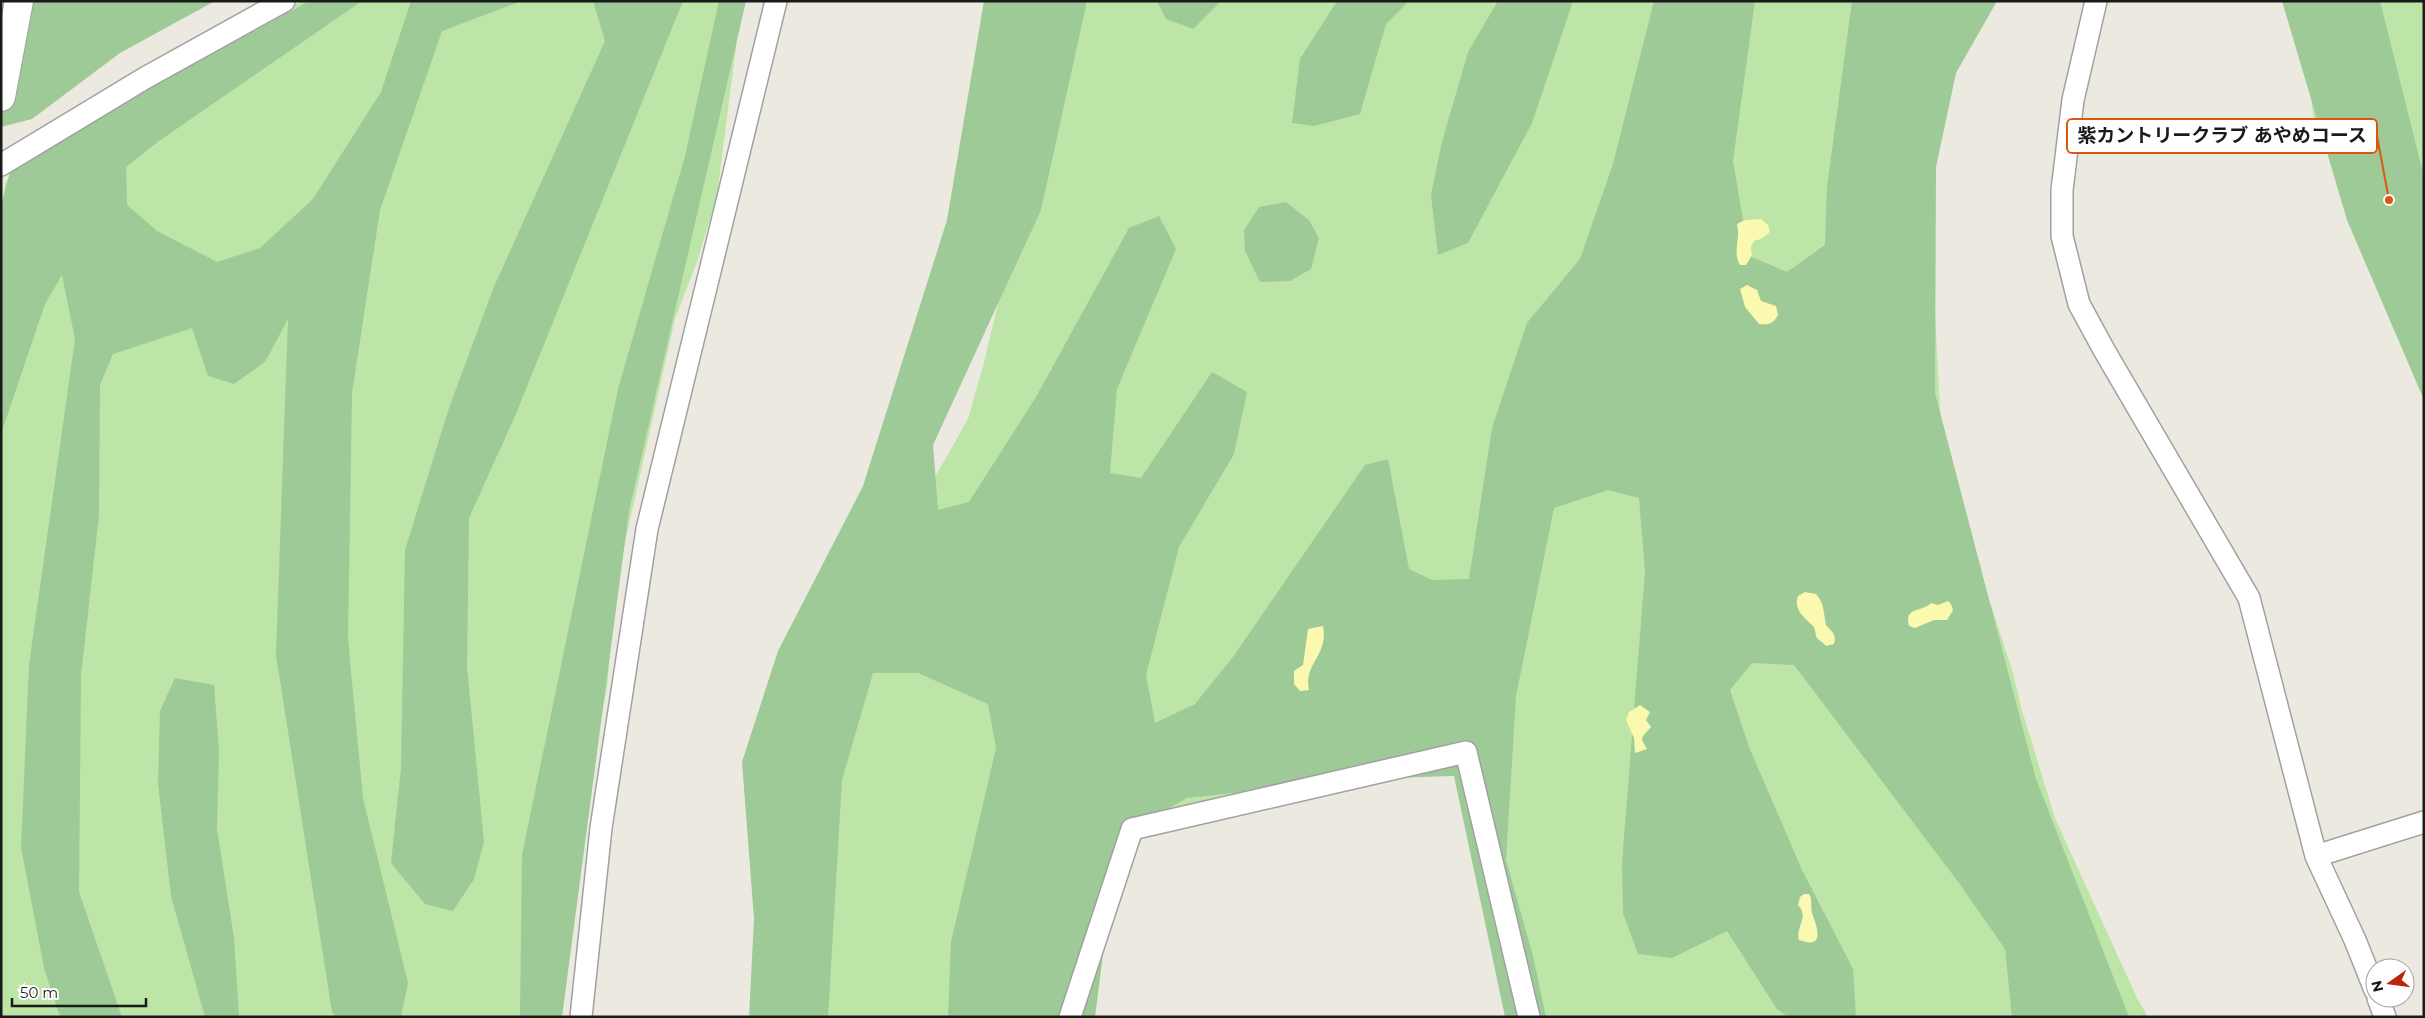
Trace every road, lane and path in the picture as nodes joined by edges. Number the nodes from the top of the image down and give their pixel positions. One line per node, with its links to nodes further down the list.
1 (19, 1): 5 (street)
2 (284, 1): 6 (street)
3 (776, 1): 10 (street)
4 (2096, 1): 8 (street)
5 (1, 97)
6 (1, 165)
7 (2424, 822): 8 (street)
8 (2316, 856): 9 (street)
9 (2365, 965)
10 (582, 1017)
11 (1070, 1017): 12 (street)
12 (1529, 1017)

